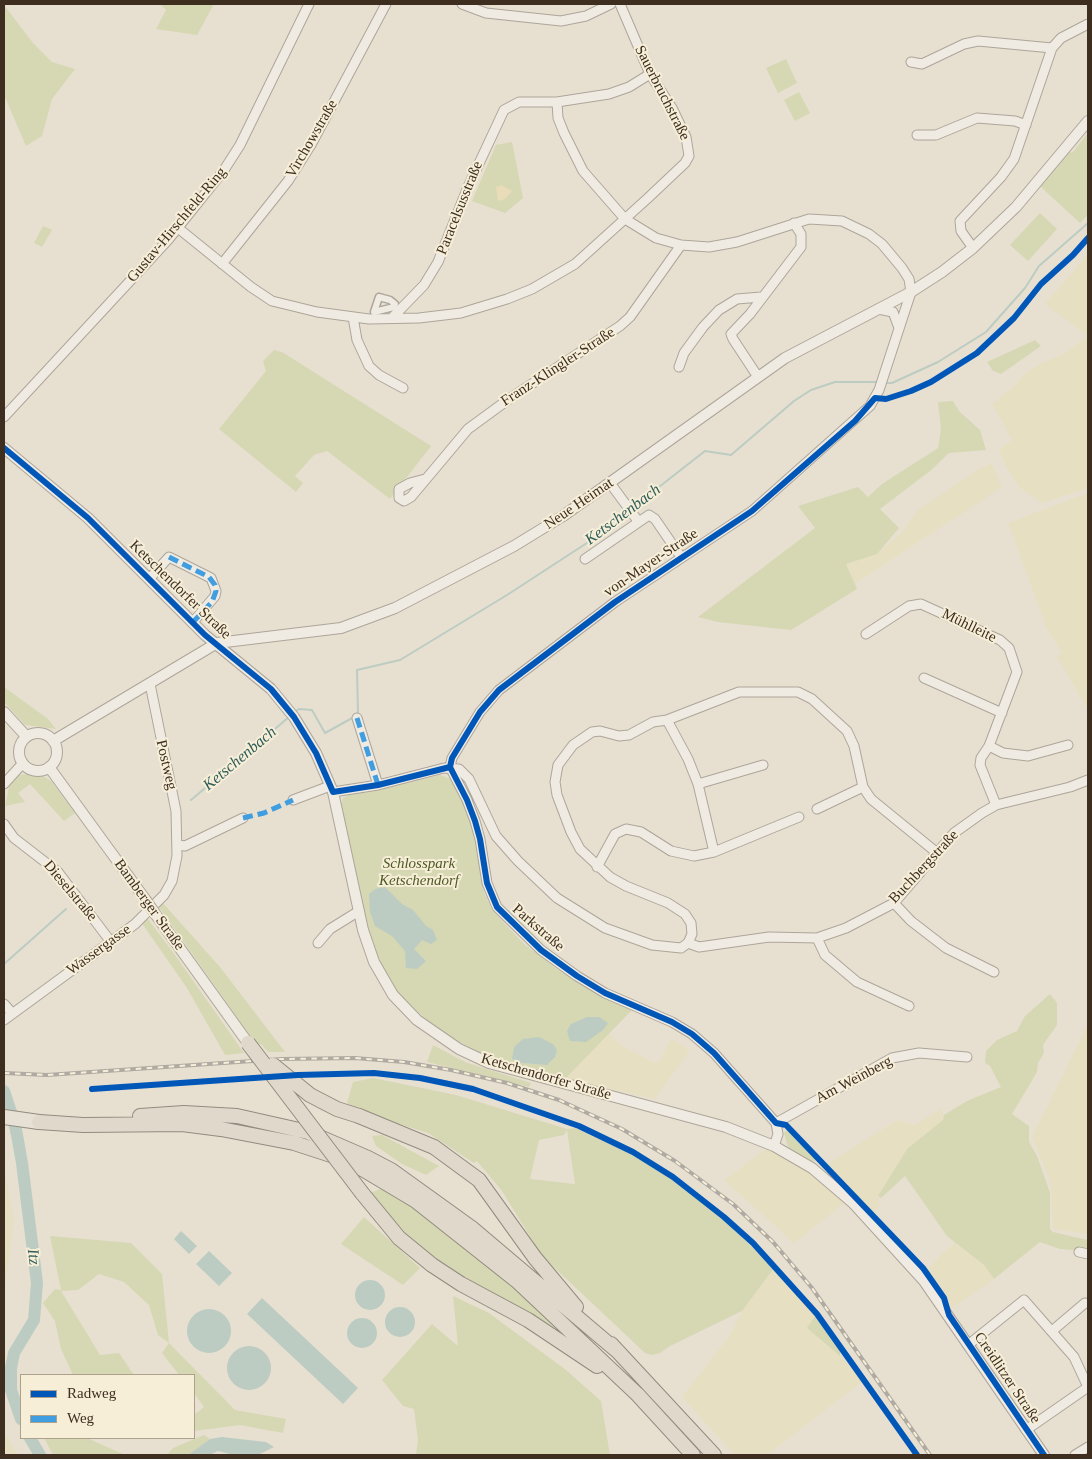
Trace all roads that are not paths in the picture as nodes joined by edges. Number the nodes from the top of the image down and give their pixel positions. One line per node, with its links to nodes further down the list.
1 (309, 4): 16 (street, Gustav-Hirschfeld-Ring)
2 (386, 4): 19 (street, Virchowstraße)
3 (462, 4): 4 (street)
4 (610, 4)
5 (620, 4): 9 (street, Sauerbruchstraße)
6 (1088, 24): 7 (street)
7 (1052, 48): 8 (street); 12 (street)
8 (911, 62)
9 (650, 74): 10 (street); 14 (street, Sauerbruchstraße)
10 (557, 102): 14 (street); 22 (street, Paracelsusstraße)
11 (1088, 120): 18 (street, Neue Heimat)
12 (1026, 125): 13 (street); 18 (street)
13 (917, 135)
14 (626, 219): 17 (street); 26 (street)
15 (794, 223): 17 (street); 20 (street); 21 (street)
16 (178, 228): 19 (street); 31 (street, Gustav-Hirschfeld-Ring)
17 (681, 246): 33 (street, Franz-Klingler-Straße)
18 (972, 248): 20 (street, Neue Heimat)
19 (222, 264): 24 (street)
20 (911, 292): 23 (street, Neue Heimat); 27 (street, von-Mayer-Straße)
21 (761, 297): 28 (street); 29 (street)
22 (413, 298): 25 (street, Paracelsusstraße); 26 (street)
23 (878, 309): 27 (street); 29 (street, Neue Heimat)
24 (353, 317): 25 (street); 30 (street)
25 (392, 318): 26 (street)
26 (419, 318)
27 (899, 328): 36 (street, von-Mayer-Straße)
28 (679, 367)
29 (758, 377): 34 (street, Neue Heimat)
30 (402, 388)
31 (4, 417)
32 (4, 448): 38 (street, Ketschendorfer Straße)
33 (425, 479)
34 (610, 483): 35 (street); 41 (street, Neue Heimat)
35 (636, 518): 36 (street, von-Mayer-Straße); 37 (street)
36 (681, 557): 57 (street, von-Mayer-Straße)
37 (585, 559)
38 (150, 578): 39 (street, Ketschendorfer Straße); 39 (street, Ketschendorfer Straße)
39 (193, 622): 42 (street, Ketschendorfer Straße)
40 (866, 634): 47 (street, Mühlleite)
41 (241, 638): 42 (street, Neue Heimat); 43 (street)
42 (217, 643): 43 (street, Ketschendorfer Straße); 45 (street)
43 (235, 659): 63 (street, Ketschendorfer Straße)
44 (924, 678): 47 (street)
45 (150, 684): 51 (street); 70 (street, Postweg)
46 (4, 712): 50 (street)
47 (1002, 713): 53 (street, Mühlleite)
48 (357, 718): 61 (street)
49 (667, 720): 60 (street); 62 (street); 73 (street)
50 (26, 736): 51 (street); 54 (street)
51 (53, 741): 55 (street)
52 (1068, 745): 53 (street)
53 (989, 746): 65 (street, Mühlleite)
54 (23, 763): 55 (street); 59 (street)
55 (50, 766): 85 (street, Bamberger Straße, bridge)
56 (763, 766): 60 (street)
57 (450, 767): 61 (street); 78 (street, Buchbergstraße); 89 (street, Parkstraße)
58 (1088, 780): 65 (street, Buchbergstraße)
59 (4, 784)
60 (698, 784): 71 (street)
61 (378, 785): 63 (street)
62 (863, 787): 66 (street); 72 (street)
63 (331, 789): 64 (street); 75 (street, Ketschendorfer Straße)
64 (293, 800)
65 (996, 805): 72 (street, Buchbergstraße)
66 (818, 809)
67 (800, 817): 71 (street)
68 (243, 818): 70 (street)
69 (4, 824): 77 (street, Dieselstraße)
70 (178, 845): 77 (street, Wassergasse)
71 (714, 852): 73 (street)
72 (936, 852): 74 (street, Buchbergstraße)
73 (597, 867): 78 (street)
74 (894, 902): 76 (street, Buchbergstraße); 80 (street)
75 (359, 911): 79 (street); 90 (street, Ketschendorfer Straße)
76 (817, 938): 78 (street, Buchbergstraße); 82 (street)
77 (111, 942): 83 (street, Wassergasse)
78 (688, 942)
79 (318, 943)
80 (994, 972)
81 (4, 1004): 83 (street)
82 (909, 1006)
83 (12, 1013): 84 (street, Wassergasse)
84 (4, 1020)
85 (248, 1043): 94 (highway, bridge); 96 (highway, bridge)
86 (967, 1057): 89 (street, Am Weinberg)
87 (4, 1117): 88 (main road)
88 (39, 1122): 94 (highway); 96 (highway)
89 (776, 1123): 90 (street)
90 (774, 1146): 93 (street, Creidlitzer Straße)
91 (1085, 1302): 92 (street)
92 (1052, 1331): 93 (street); 95 (street)
93 (968, 1344): 97 (street, Creidlitzer Straße)
94 (616, 1350): 100 (highway)
95 (1088, 1387): 97 (street)
96 (638, 1395): 99 (highway)
97 (1026, 1430): 101 (street, Creidlitzer Straße)
98 (1088, 1447): 102 (street)
99 (693, 1455)
100 (714, 1455)
101 (1044, 1455)
102 (1075, 1455)

